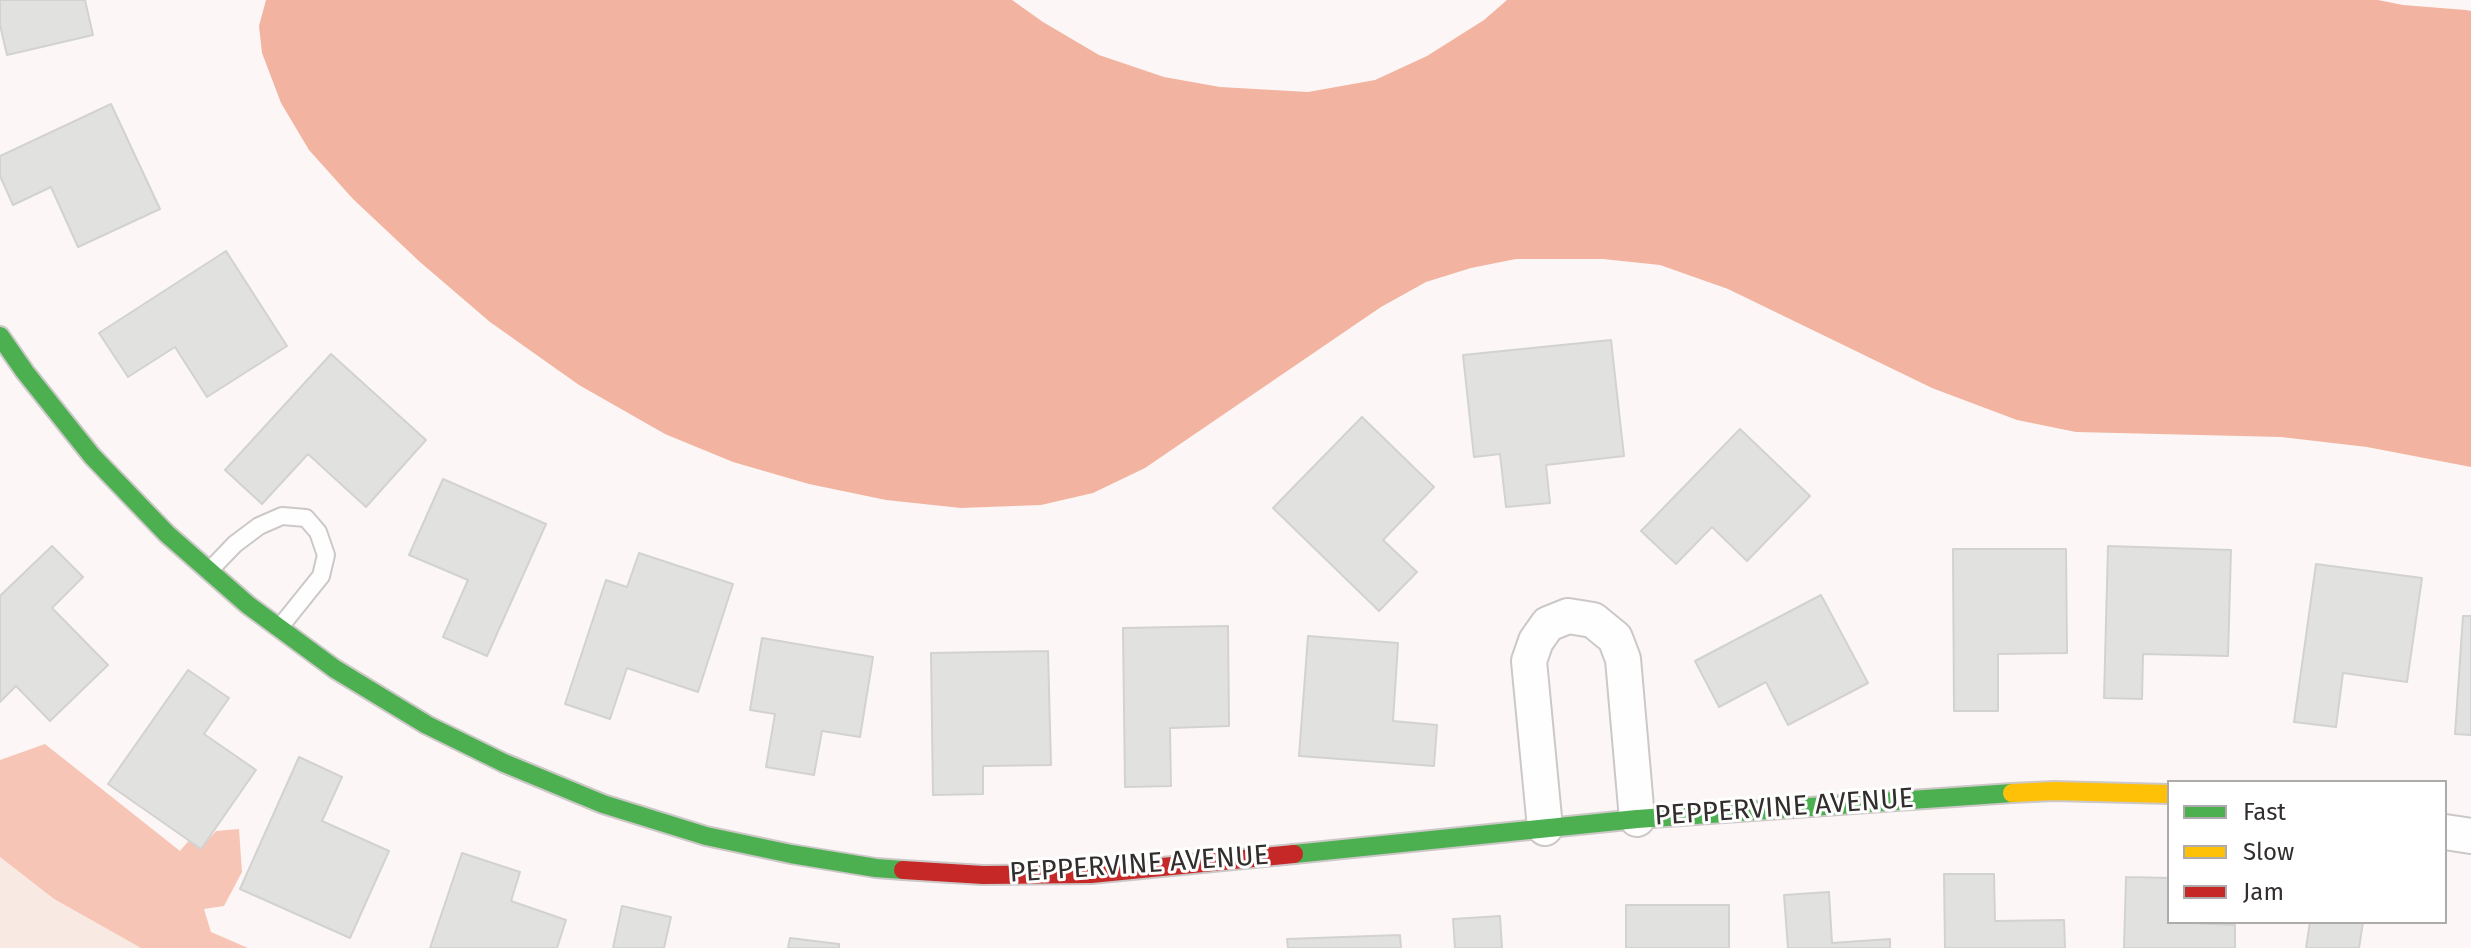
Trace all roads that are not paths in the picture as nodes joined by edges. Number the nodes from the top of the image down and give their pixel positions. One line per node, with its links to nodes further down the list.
1 (0, 336): 2 (street, PEPPERVINE AVENUE)
2 (209, 571): 3 (street, PEPPERVINE AVENUE); 3 (lane)
3 (280, 628): 6 (street, PEPPERVINE AVENUE)
4 (2167, 794): 5 (street, PEPPERVINE AVENUE)
5 (1637, 819): 6 (street, PEPPERVINE AVENUE); 6 (street)
6 (1545, 828)
7 (2447, 832): 8 (street)
8 (2471, 836)

